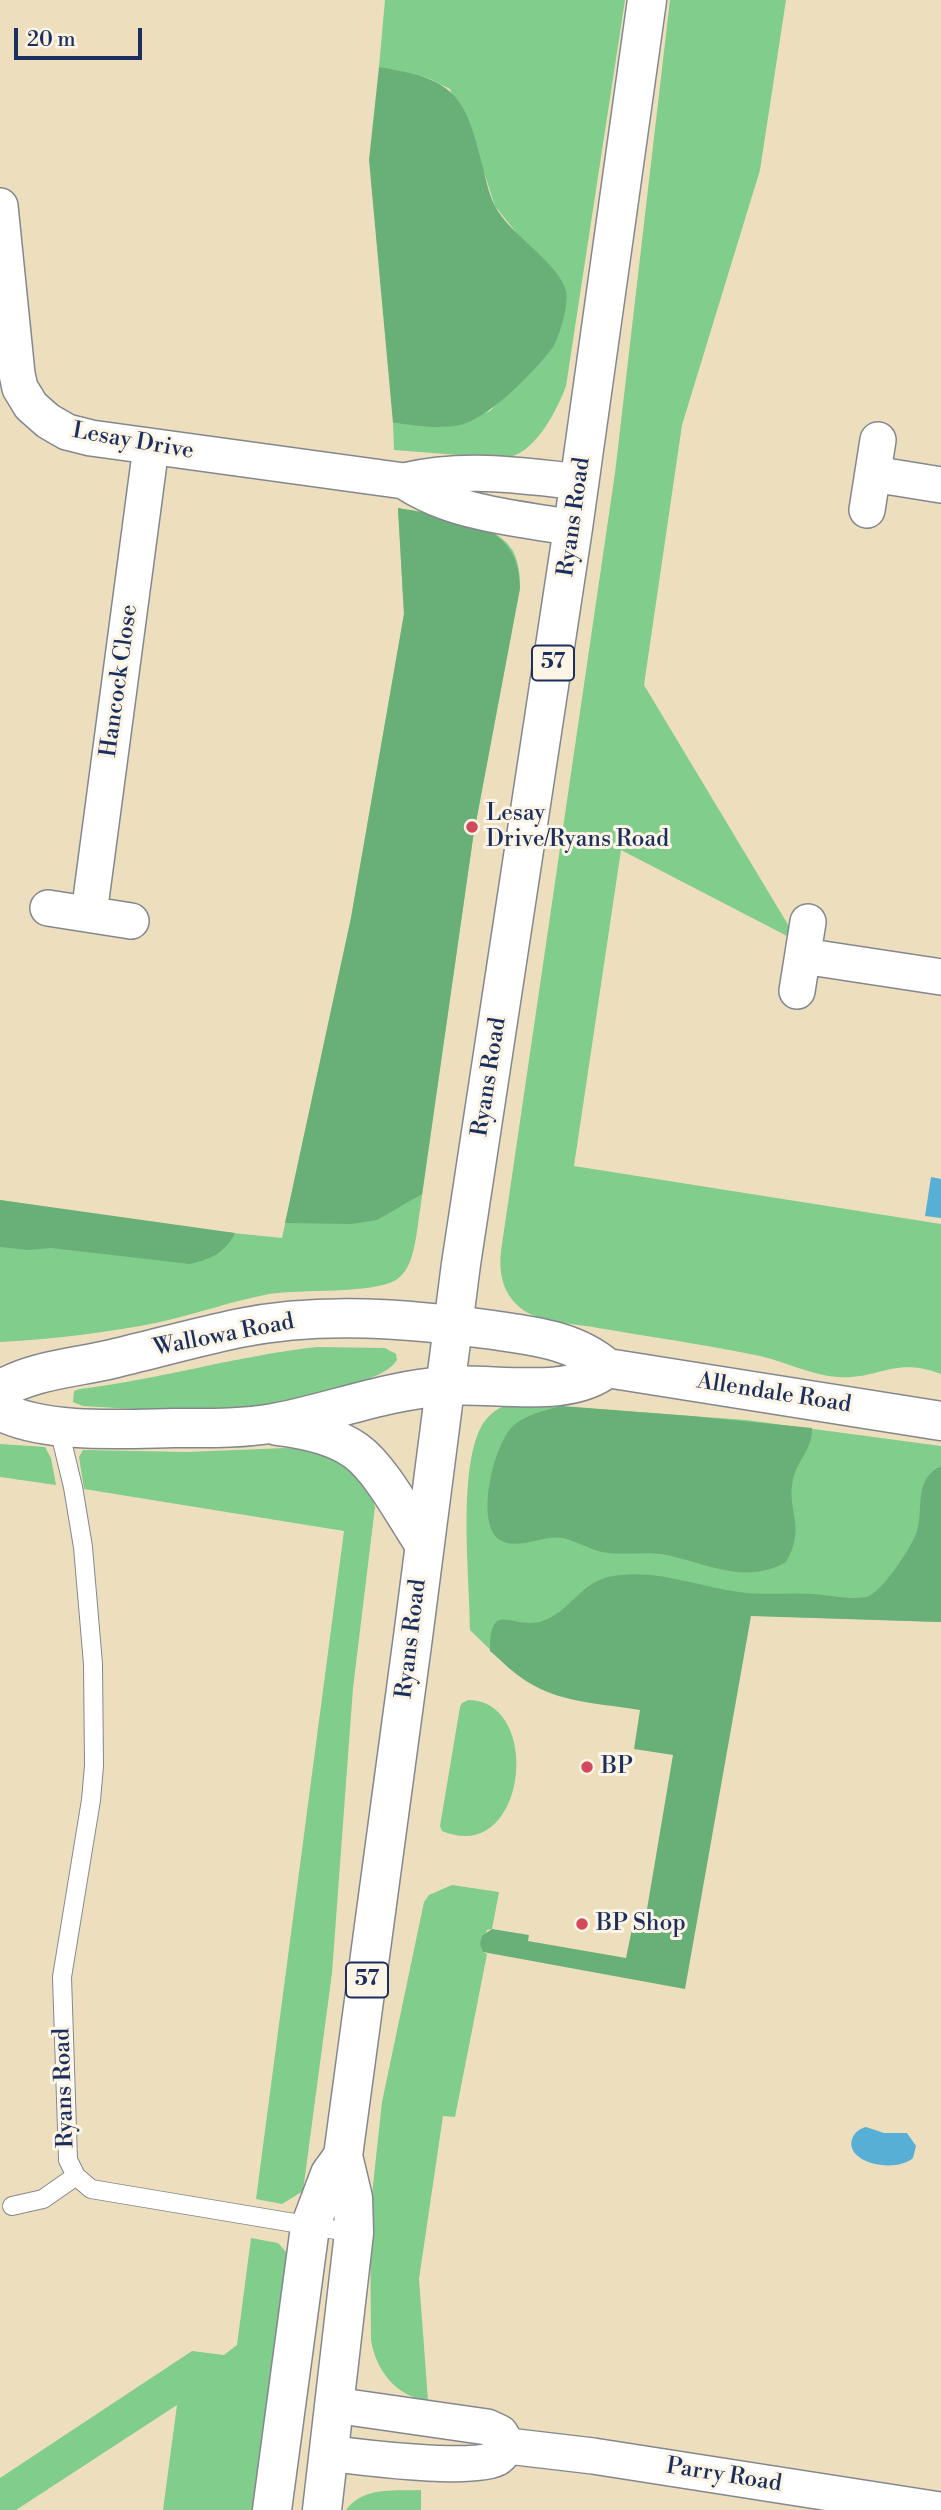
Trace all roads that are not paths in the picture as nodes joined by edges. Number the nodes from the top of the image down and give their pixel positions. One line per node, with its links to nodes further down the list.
1 (647, 0): 8 (main road, Ryans Road / 57)
2 (0, 206): 3 (street, Lesay Drive)
3 (10, 391): 5 (street, Lesay Drive)
4 (878, 440): 6 (street)
5 (151, 447): 7 (street, Lesay Drive); 13 (street, Hancock Close)
6 (873, 474): 9 (street); 10 (street)
7 (404, 481): 8 (street, Lesay Drive); 11 (street, Lesay Drive)
8 (580, 482): 11 (main road, Ryans Road / 57)
9 (941, 485)
10 (867, 510)
11 (573, 528): 19 (main road, Ryans Road / 57)
12 (48, 908): 13 (street)
13 (89, 915): 14 (street)
14 (131, 921)
15 (808, 922): 16 (street)
16 (803, 956): 17 (street); 18 (street)
17 (941, 977)
18 (797, 991)
19 (453, 1325): 20 (main road, Allendale Road); 21 (main road, Ryans Road / 57); 22 (main road, Wallowa Road)
20 (607, 1368): 21 (main road); 24 (main road, Allendale Road)
21 (446, 1386): 25 (main road); 27 (main road, Ryans Road / 57)
22 (0, 1390)
23 (0, 1411): 26 (main road)
24 (941, 1421)
25 (265, 1424): 26 (main road); 27 (main road)
26 (58, 1425): 29 (lane, Ryans Road)
27 (424, 1544): 28 (main road, Ryans Road / 57)
28 (342, 2156): 31 (main road, Ryans Road / 57); 32 (main road, Ryans Road / 57)
29 (76, 2176): 30 (lane); 31 (lane, Ryans Road)
30 (12, 2206)
31 (310, 2227): 32 (lane, Ryans Road); 33 (main road, Ryans Road / 57)
32 (354, 2233): 34 (main road, Ryans Road / 57)
33 (286, 2399): 34 (main road, Parry Road); 36 (main road, Ryans Road / 57)
34 (334, 2405): 35 (street, Parry Road); 37 (main road, Ryans Road / 57)
35 (508, 2446): 37 (street); 40 (street, Parry Road)
36 (279, 2447): 37 (main road); 38 (main road, Ryans Road / 57)
37 (328, 2453): 39 (main road, Ryans Road / 57)
38 (272, 2510)
39 (322, 2510)
40 (939, 2510)

